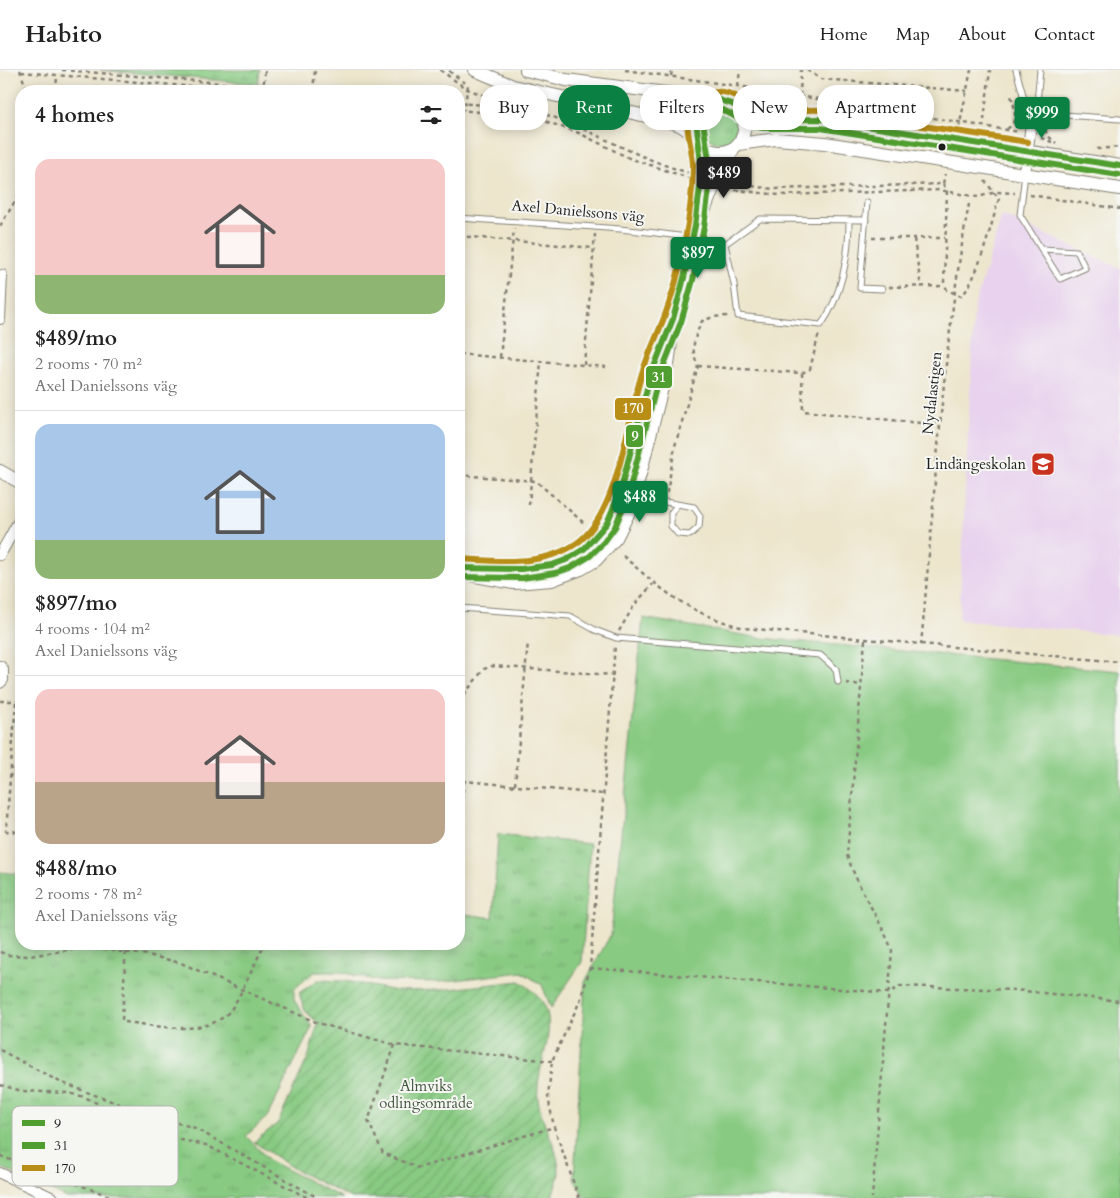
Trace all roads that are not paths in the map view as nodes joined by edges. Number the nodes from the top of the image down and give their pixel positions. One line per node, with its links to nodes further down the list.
1 (475, 70): 12 (street)
2 (526, 70): 5 (street)
3 (1016, 70): 9 (lane)
4 (1040, 70): 6 (lane)
5 (640, 90)
6 (1036, 113): 8 (lane); 9 (lane)
7 (807, 118): 14 (street)
8 (1120, 119)
9 (1030, 128): 14 (street)
10 (697, 130): 12 (street)
11 (744, 130): 13 (street)
12 (697, 139): 13 (street); 22 (street)
13 (736, 146): 16 (street); 22 (street)
14 (1028, 151): 15 (street); 16 (street)
15 (1120, 166)
16 (1025, 174): 17 (street); 24 (lane)
17 (1120, 189)
18 (867, 202): 21 (lane)
19 (465, 218): 22 (lane, Axel Danielssons väg)
20 (849, 220): 21 (lane); 23 (lane); 23 (lane)
21 (866, 220): 26 (lane)
22 (694, 237): 23 (lane, Axel Danielssons väg); 27 (street)
23 (725, 244)
24 (1042, 249): 24 (lane)
25 (1, 275): 28 (street)
26 (882, 289)
27 (674, 314): 31 (street); 32 (street)
28 (0, 319)
29 (0, 471): 30 (street)
30 (15, 480)
31 (618, 493): 32 (lane); 36 (street)
32 (634, 496): 33 (lane); 37 (street)
33 (677, 504): 33 (lane)
34 (15, 528): 35 (street)
35 (0, 555)
36 (465, 568)
37 (465, 574)
38 (465, 608): 40 (lane)
39 (0, 666): 41 (street)
40 (838, 682)
41 (0, 683)
42 (0, 1173): 43 (street)
43 (12, 1179)
44 (28, 1186): 45 (street)
45 (53, 1198)

